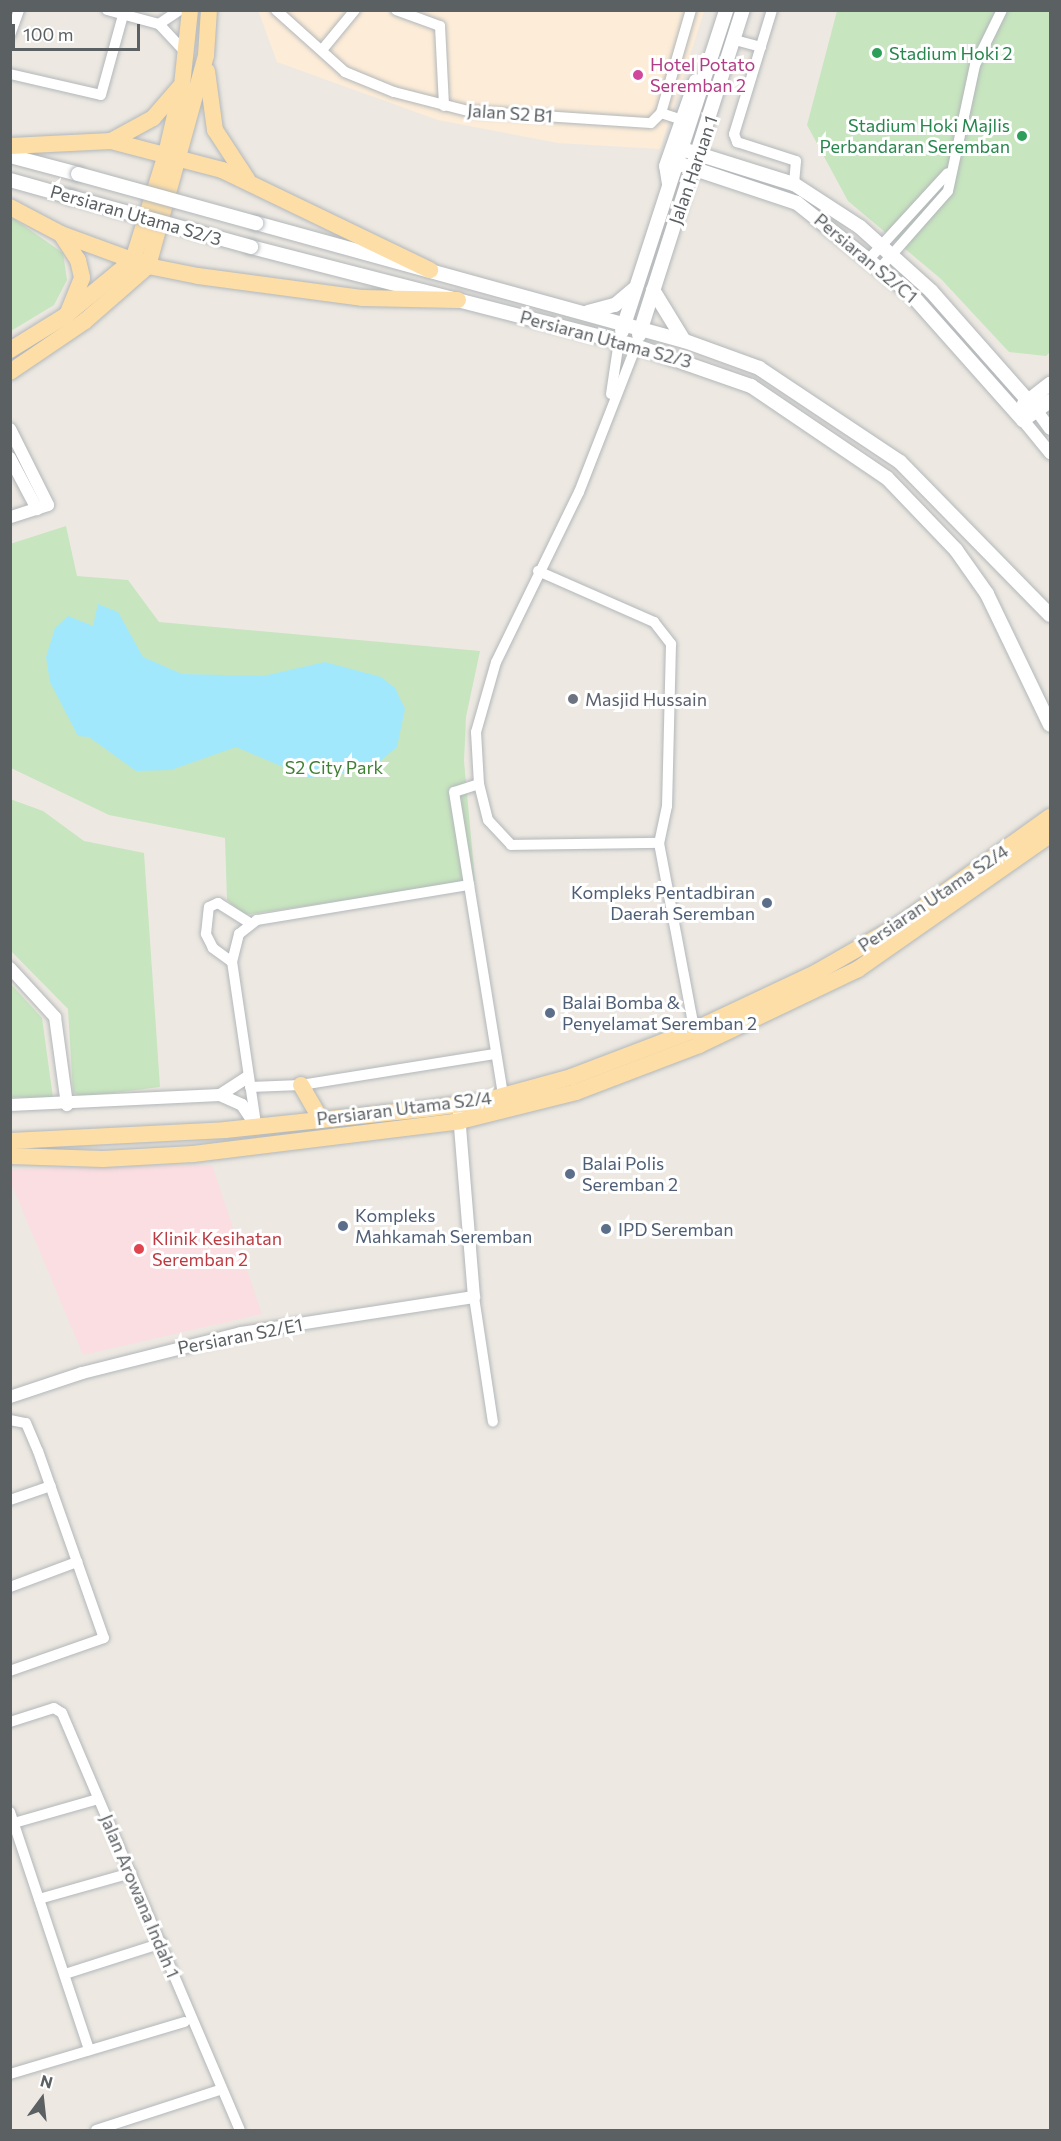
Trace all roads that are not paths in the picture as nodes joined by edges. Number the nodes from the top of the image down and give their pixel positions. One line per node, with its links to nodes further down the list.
1 (18, 10): 16 (street)
2 (107, 10): 14 (street)
3 (180, 10): 15 (street)
4 (190, 10): 20 (main road)
5 (210, 10): 21 (main road)
6 (276, 10): 19 (street, Jalan S2 B1)
7 (355, 10): 19 (street)
8 (396, 10): 25 (street)
9 (691, 10): 26 (street)
10 (726, 10): 22 (main road)
11 (743, 10): 17 (main road, Jalan Haruan 1)
12 (772, 10): 18 (street)
13 (1002, 10): 36 (street)
14 (123, 15): 15 (street); 23 (street)
15 (159, 24): 20 (street)
16 (10, 35)
17 (735, 39): 18 (street); 31 (main road, Jalan Haruan 1)
18 (761, 47): 39 (street)
19 (322, 50): 25 (street, Jalan S2 B1)
20 (186, 55): 24 (main road)
21 (206, 55): 33 (main road); 37 (main road)
22 (710, 65): 27 (main road); 30 (main road)
23 (10, 74)
24 (182, 85): 28 (main road); 33 (main road)
25 (444, 106): 26 (street, Jalan S2 B1)
26 (661, 113): 27 (street)
27 (680, 119): 40 (main road)
28 (111, 141): 29 (main road); 33 (main road)
29 (10, 146)
30 (682, 149): 31 (main road); 34 (main road)
31 (700, 154): 35 (main road, Jalan Haruan 1); 39 (main road)
32 (10, 156): 49 (main road, Persiaran Utama S2/3, bridge)
33 (172, 156): 37 (main road); 47 (main road)
34 (677, 163): 35 (main road, Persiaran S2/C1); 40 (main road)
35 (694, 168): 48 (main road, Persiaran S2/C1); 51 (main road, Jalan Haruan 1)
36 (948, 173): 41 (street); 43 (street)
37 (247, 179): 49 (main road)
38 (10, 180): 52 (main road, Persiaran Utama S2/3, bridge)
39 (794, 184): 45 (main road)
40 (670, 186): 50 (main road)
41 (920, 201): 43 (street); 45 (street)
42 (10, 207): 44 (main road)
43 (933, 210): 46 (street)
44 (61, 234): 47 (main road); 54 (main road)
45 (882, 245): 46 (main road); 48 (street)
46 (893, 255): 48 (street); 64 (main road)
47 (140, 263): 52 (main road); 54 (main road); 61 (main road)
48 (876, 263): 66 (main road, Persiaran S2/C1)
49 (430, 270): 53 (main road, Persiaran Utama S2/3)
50 (636, 286): 53 (main road); 55 (main road)
51 (653, 290): 56 (main road, Jalan Haruan 1); 58 (main road)
52 (458, 300): 57 (main road, Persiaran Utama S2/3)
53 (586, 313): 55 (main road, Persiaran Utama S2/3)
54 (65, 316): 60 (main road)
55 (624, 324): 56 (main road, Persiaran Utama S2/3); 57 (main road)
56 (640, 328): 58 (main road, Persiaran Utama S2/3); 59 (main road, Jalan Haruan 1)
57 (619, 341): 59 (main road, Persiaran Utama S2/3); 65 (street)
58 (685, 341): 74 (main road, Persiaran Utama S2/3)
59 (636, 346): 65 (street); 75 (main road, Persiaran Utama S2/3)
60 (10, 350)
61 (10, 372)
62 (1050, 384): 64 (main road)
63 (1050, 400): 64 (main road)
64 (1033, 406): 66 (main road); 68 (street)
65 (609, 409): 73 (street)
66 (1019, 415): 69 (street, Persiaran S2/C1)
67 (10, 429): 71 (street)
68 (1050, 429)
69 (1050, 453)
70 (10, 458): 71 (street)
71 (43, 507): 72 (street)
72 (10, 517)
73 (538, 571): 76 (street); 79 (street)
74 (1050, 615)
75 (1050, 725)
76 (479, 784): 79 (street); 80 (street)
77 (1050, 816): 84 (main road, Persiaran Utama S2/4)
78 (1050, 835): 84 (main road, Persiaran Utama S2/4)
79 (659, 843): 84 (street)
80 (469, 885): 81 (street); 85 (street)
81 (250, 923): 82 (street); 82 (street)
82 (232, 962): 86 (street)
83 (10, 968): 92 (street)
84 (697, 1038): 87 (main road, Persiaran Utama S2/4)
85 (495, 1054): 88 (street); 90 (street)
86 (249, 1082): 88 (street); 89 (street); 95 (street)
87 (573, 1084): 90 (main road, Persiaran Utama S2/4); 93 (main road, Persiaran Utama S2/4)
88 (301, 1085): 94 (main road)
89 (220, 1095): 92 (street); 95 (street)
90 (502, 1096): 93 (main road, Persiaran Utama S2/4)
91 (10, 1105): 92 (street)
92 (67, 1105)
93 (459, 1112): 94 (main road, Persiaran Utama S2/4); 96 (main road, Persiaran Utama S2/4); 99 (street)
94 (320, 1118): 95 (main road, Persiaran Utama S2/4)
95 (256, 1126): 96 (main road); 97 (main road, Persiaran Utama S2/4)
96 (279, 1140): 98 (main road, Persiaran Utama S2/4)
97 (10, 1141)
98 (10, 1156)
99 (474, 1297): 100 (street, Persiaran S2/E1); 102 (street)
100 (10, 1397)
101 (16, 1420): 103 (street)
102 (493, 1422)
103 (51, 1486): 104 (street); 105 (street)
104 (10, 1500)
105 (77, 1562): 106 (street); 107 (street)
106 (10, 1587)
107 (10, 1671)
108 (10, 1722): 109 (street, Jalan Arowana Indah 1)
109 (98, 1799): 111 (street); 112 (street, Jalan Arowana Indah 1)
110 (10, 1812): 111 (street)
111 (14, 1823): 113 (street)
112 (131, 1873): 113 (street); 114 (street, Jalan Arowana Indah 1)
113 (39, 1899): 115 (street)
114 (162, 1943): 115 (street); 119 (street, Jalan Arowana Indah 1)
115 (64, 1974): 117 (street)
116 (184, 2022): 117 (street)
117 (89, 2050): 118 (street)
118 (11, 2072)
119 (219, 2091): 120 (street); 121 (street, Jalan Arowana Indah 1)
120 (96, 2130)
121 (240, 2130)

